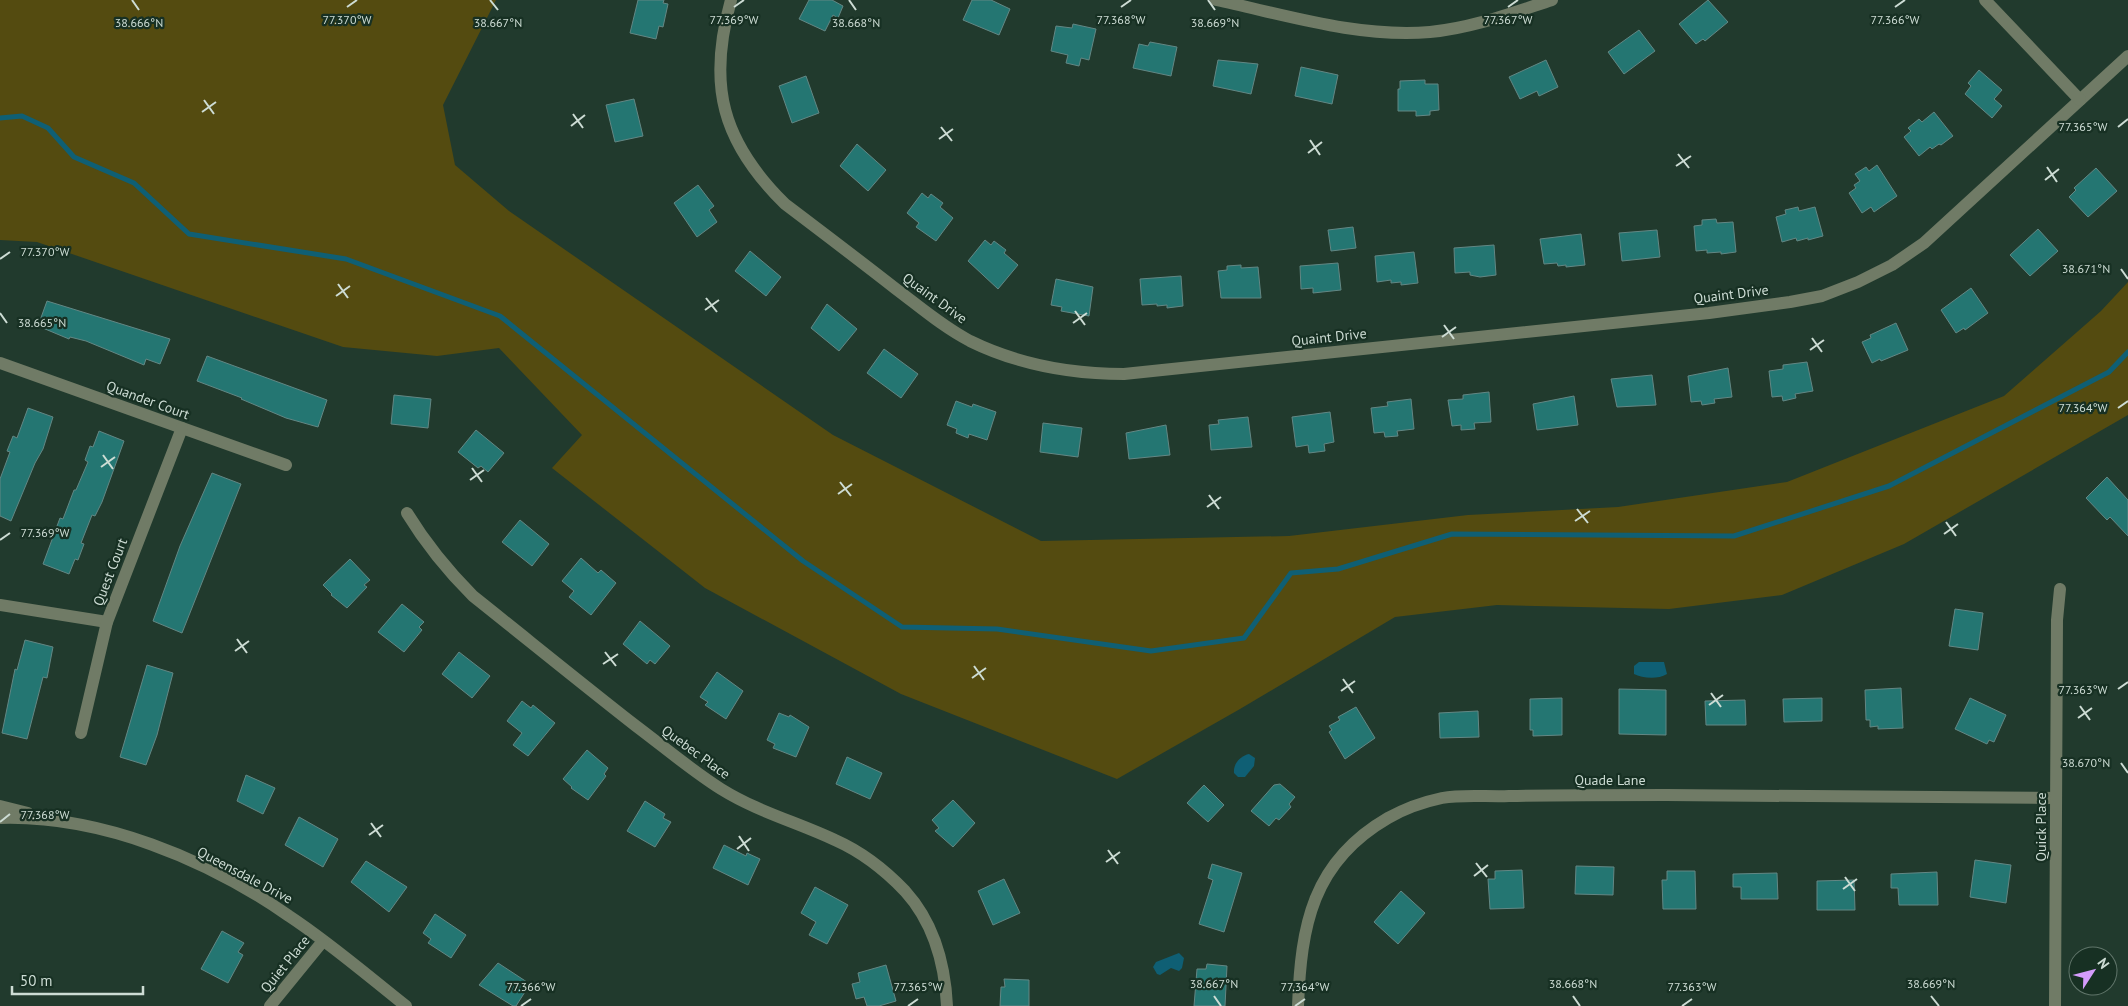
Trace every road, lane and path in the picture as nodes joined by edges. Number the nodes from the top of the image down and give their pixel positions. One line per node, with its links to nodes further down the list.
1 (731, 0): 6 (street, Quaint Drive)
2 (1216, 0): 3 (street)
3 (1552, 0)
4 (1985, 0): 6 (street)
5 (2128, 56): 6 (street, Quaint Drive)
6 (2080, 100)
7 (0, 363): 8 (street, Quander Court)
8 (182, 428): 9 (street, Quander Court); 13 (street, Quest Court)
9 (286, 465)
10 (407, 513): 22 (street, Quebec Place)
11 (2060, 589): 15 (street, Quick Place)
12 (0, 605): 13 (street)
13 (107, 622): 14 (street, Quest Court)
14 (81, 733)
15 (2056, 798): 23 (street, Quade Lane); 24 (street, Quick Place)
16 (0, 806): 18 (street, Queensdale Drive)
17 (0, 818): 18 (street, Queensdale Drive)
18 (45, 818): 19 (street, Queensdale Drive)
19 (323, 941): 20 (street, Quiet Place); 21 (street, Queensdale Drive)
20 (270, 1006)
21 (406, 1006)
22 (947, 1006)
23 (1298, 1006)
24 (2055, 1006)

